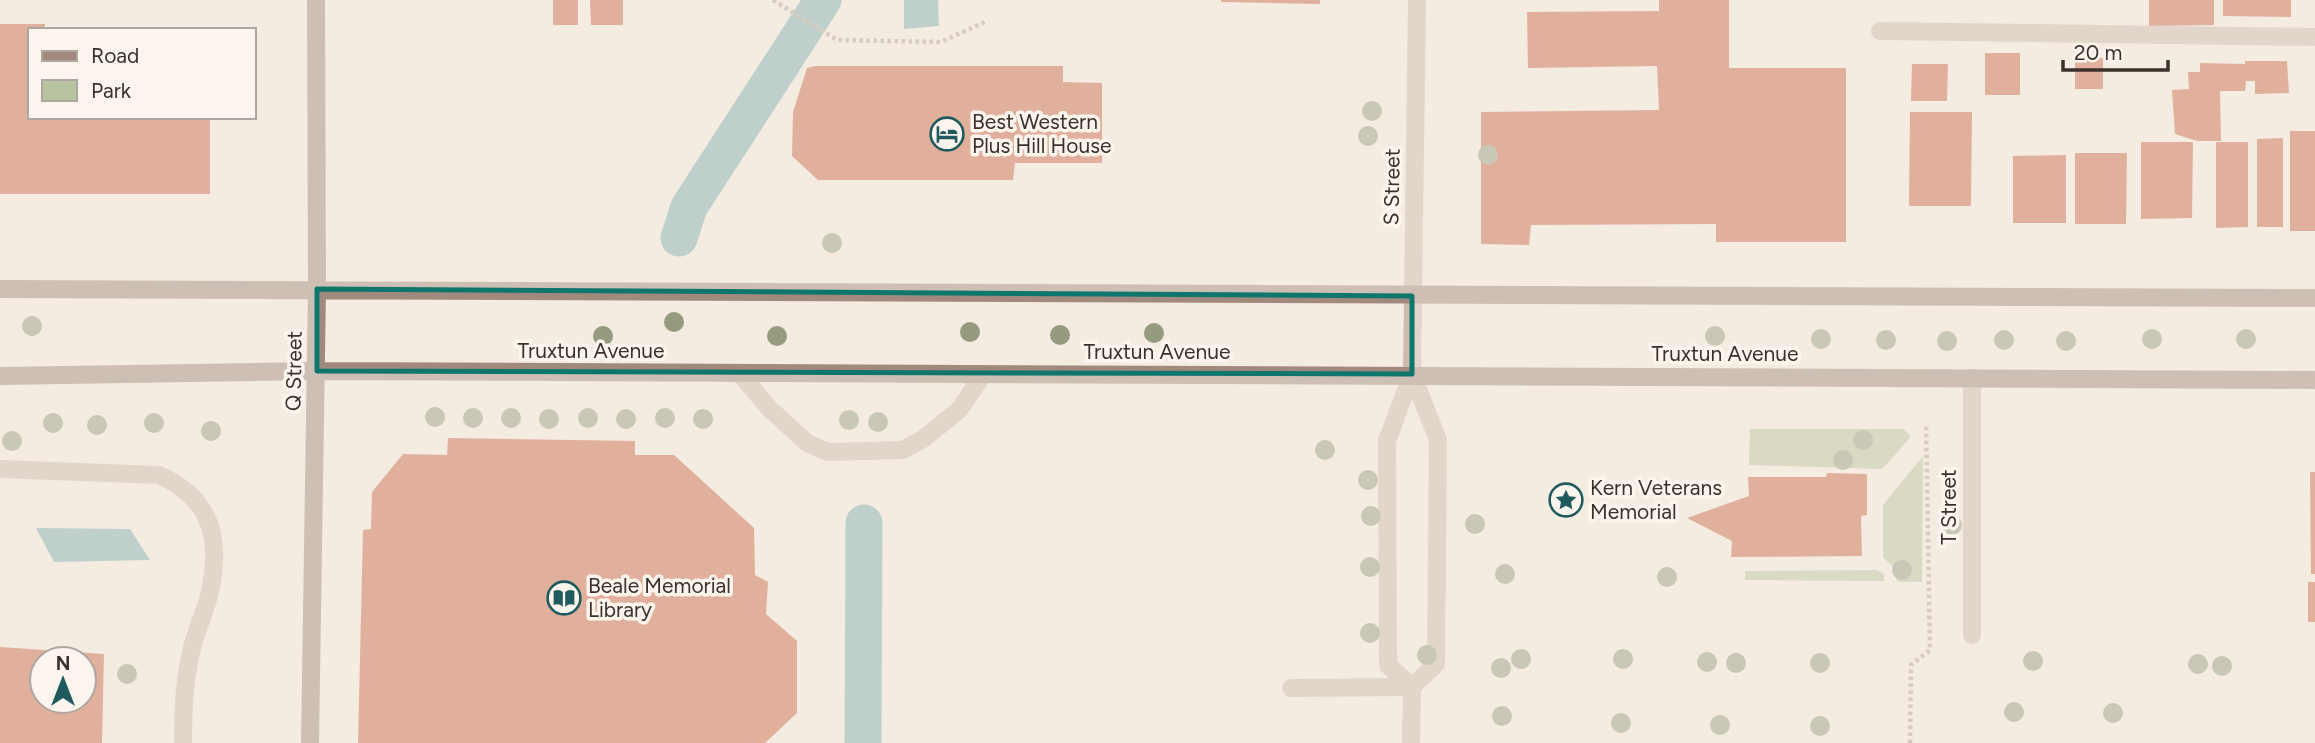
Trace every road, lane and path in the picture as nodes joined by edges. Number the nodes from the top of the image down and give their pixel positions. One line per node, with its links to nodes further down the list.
1 (316, 0): 8 (main road, Q Street)
2 (773, 0): 4 (path)
3 (1417, 0): 9 (street, S Street)
4 (987, 21)
5 (1880, 31): 6 (street)
6 (2315, 37)
7 (0, 289): 8 (main road)
8 (317, 289): 9 (main road); 11 (main road, Q Street)
9 (1412, 296): 10 (main road); 14 (street, S Street)
10 (2315, 298)
11 (317, 371): 12 (main road, Truxtun Avenue); 15 (main road, Truxtun Avenue); 24 (main road, Q Street)
12 (741, 374): 13 (main road, Truxtun Avenue); 13 (street)
13 (983, 374): 14 (main road, Truxtun Avenue)
14 (1412, 374): 16 (main road, Truxtun Avenue); 21 (street, S Street); 21 (street, S Street)
15 (0, 376)
16 (1972, 378): 17 (main road, Truxtun Avenue); 20 (street, T Street)
17 (2315, 380)
18 (1926, 426): 26 (path)
19 (0, 469): 23 (street)
20 (1972, 635)
21 (1412, 687): 22 (street); 25 (street)
22 (1291, 688)
23 (183, 743)
24 (310, 743)
25 (1412, 743)
26 (1910, 743)

